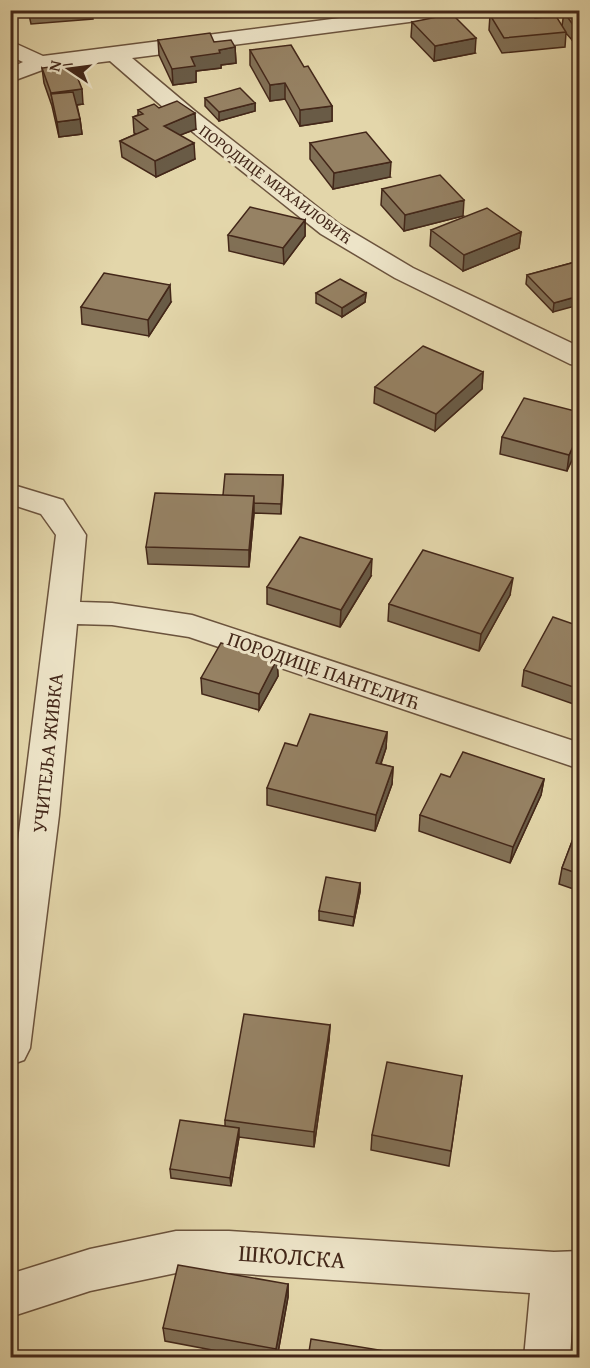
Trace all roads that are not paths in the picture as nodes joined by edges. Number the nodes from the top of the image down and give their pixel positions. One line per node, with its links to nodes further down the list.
1 (455, 10): 3 (street)
2 (10, 47): 4 (street)
3 (115, 54): 4 (street); 6 (street, ПОРОДИЦЕ МИХАИЛОВИЋ)
4 (40, 63): 5 (street)
5 (10, 76)
6 (579, 358)
7 (10, 494): 8 (street, УЧИТЕЉА ЖИВКА)
8 (62, 613): 9 (street, ПОРОДИЦЕ ПАНТЕЛИЋ); 10 (street, УЧИТЕЉА ЖИВКА)
9 (579, 756)
10 (10, 1048)
11 (567, 1273): 12 (street, ШКОЛСКА); 13 (street)
12 (10, 1296)
13 (547, 1358)

